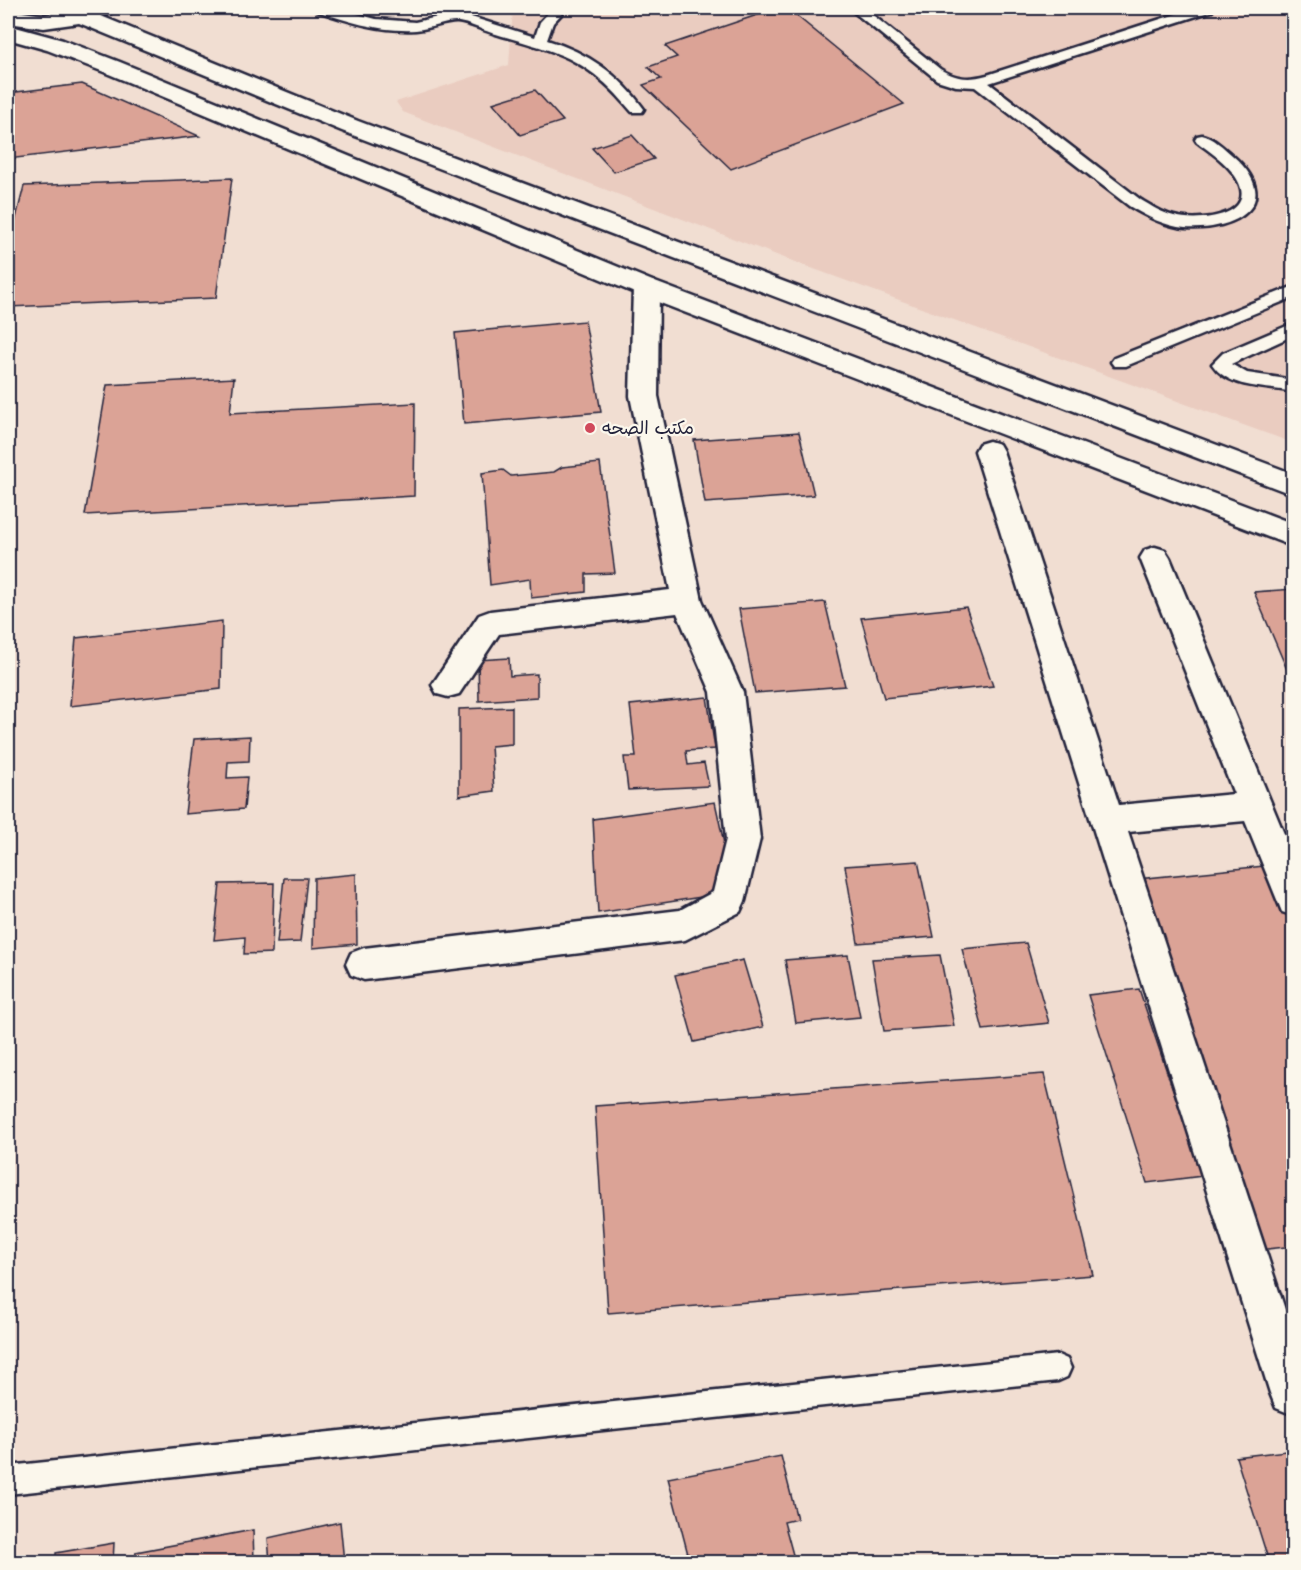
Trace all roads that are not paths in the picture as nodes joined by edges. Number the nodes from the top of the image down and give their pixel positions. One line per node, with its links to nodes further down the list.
1 (322, 8): 8 (lane)
2 (472, 8): 8 (lane)
3 (560, 8): 10 (lane)
4 (856, 8): 11 (lane)
5 (1207, 8): 11 (lane)
6 (93, 12): 7 (main road); 20 (main road)
7 (8, 17)
8 (458, 17): 10 (lane)
9 (8, 32): 14 (main road)
10 (540, 41): 12 (lane)
11 (979, 82): 13 (lane)
12 (637, 109)
13 (1202, 139)
14 (646, 288): 21 (main road); 23 (main road)
15 (1293, 291): 17 (lane)
16 (1293, 328): 18 (lane)
17 (1120, 362)
18 (1293, 386)
19 (988, 451): 26 (main road)
20 (1293, 485)
21 (1293, 537)
22 (1155, 558): 25 (main road)
23 (687, 600): 24 (main road); 28 (main road)
24 (448, 685)
25 (1255, 806): 26 (main road); 27 (main road)
26 (1107, 820): 30 (main road)
27 (1293, 902)
28 (364, 964)
29 (1058, 1368): 31 (lane)
30 (1293, 1392)
31 (8, 1480)

